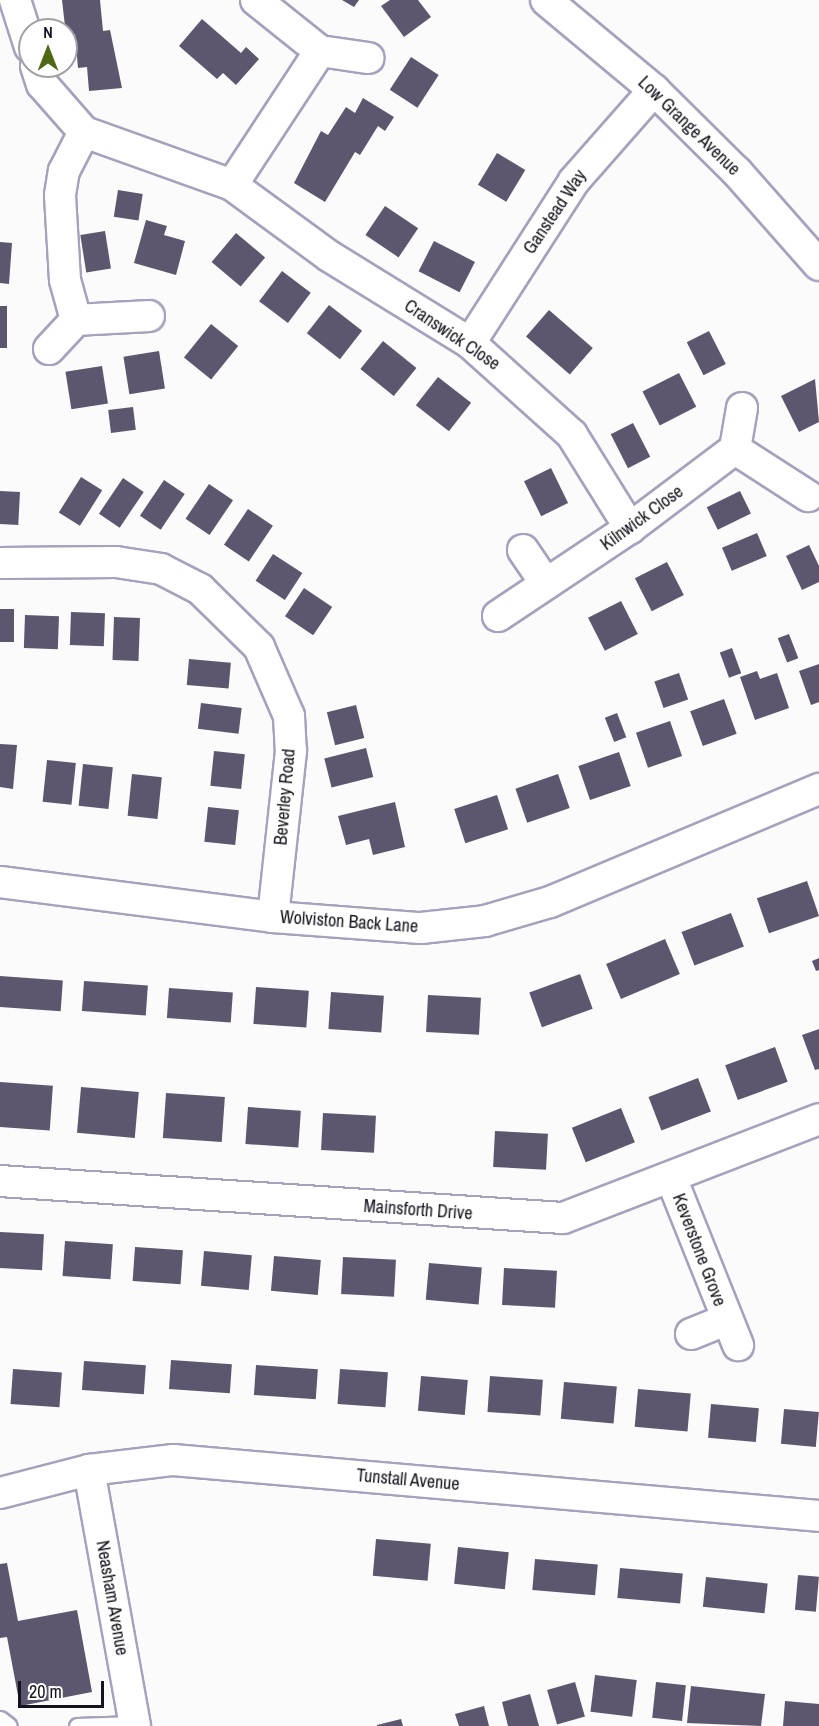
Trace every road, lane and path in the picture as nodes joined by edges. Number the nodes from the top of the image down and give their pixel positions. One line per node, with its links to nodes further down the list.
1 (15, 0): 4 (street)
2 (256, 0): 5 (street)
3 (546, 0): 8 (street, Low Grange Avenue)
4 (21, 18)
5 (320, 51): 6 (street); 10 (street)
6 (368, 58)
7 (40, 78): 9 (street, Cranswick Close)
8 (654, 90): 11 (street, Low Grange Avenue); 14 (street, Ganstead Way)
9 (84, 132): 10 (street, Cranswick Close); 13 (street)
10 (232, 185): 14 (street, Cranswick Close)
11 (815, 254)
12 (149, 316): 13 (street)
13 (76, 321): 15 (street)
14 (470, 343): 19 (street, Cranswick Close)
15 (49, 349)
16 (742, 408): 17 (street)
17 (735, 449): 18 (street); 19 (street, Kilnwick Close)
18 (808, 496)
19 (630, 528): 22 (street, Kilnwick Close)
20 (523, 550): 22 (street)
21 (0, 563): 26 (street, Beverley Road)
22 (546, 584): 23 (street, Kilnwick Close)
23 (498, 616)
24 (819, 789): 26 (street, Wolviston Back Lane)
25 (0, 882): 26 (street, Wolviston Back Lane)
26 (273, 916)
27 (819, 1119): 28 (street, Mainsforth Drive)
28 (672, 1180): 29 (street, Mainsforth Drive); 30 (street, Keverstone Grove)
29 (0, 1181)
30 (692, 1334)
31 (88, 1470): 32 (street, Tunstall Avenue); 33 (street, Tunstall Avenue); 35 (street, Neasham Avenue)
32 (0, 1493)
33 (819, 1516)
34 (0, 1719): 36 (lane)
35 (135, 1725): 37 (lane)
36 (9, 1726)
37 (77, 1726)

